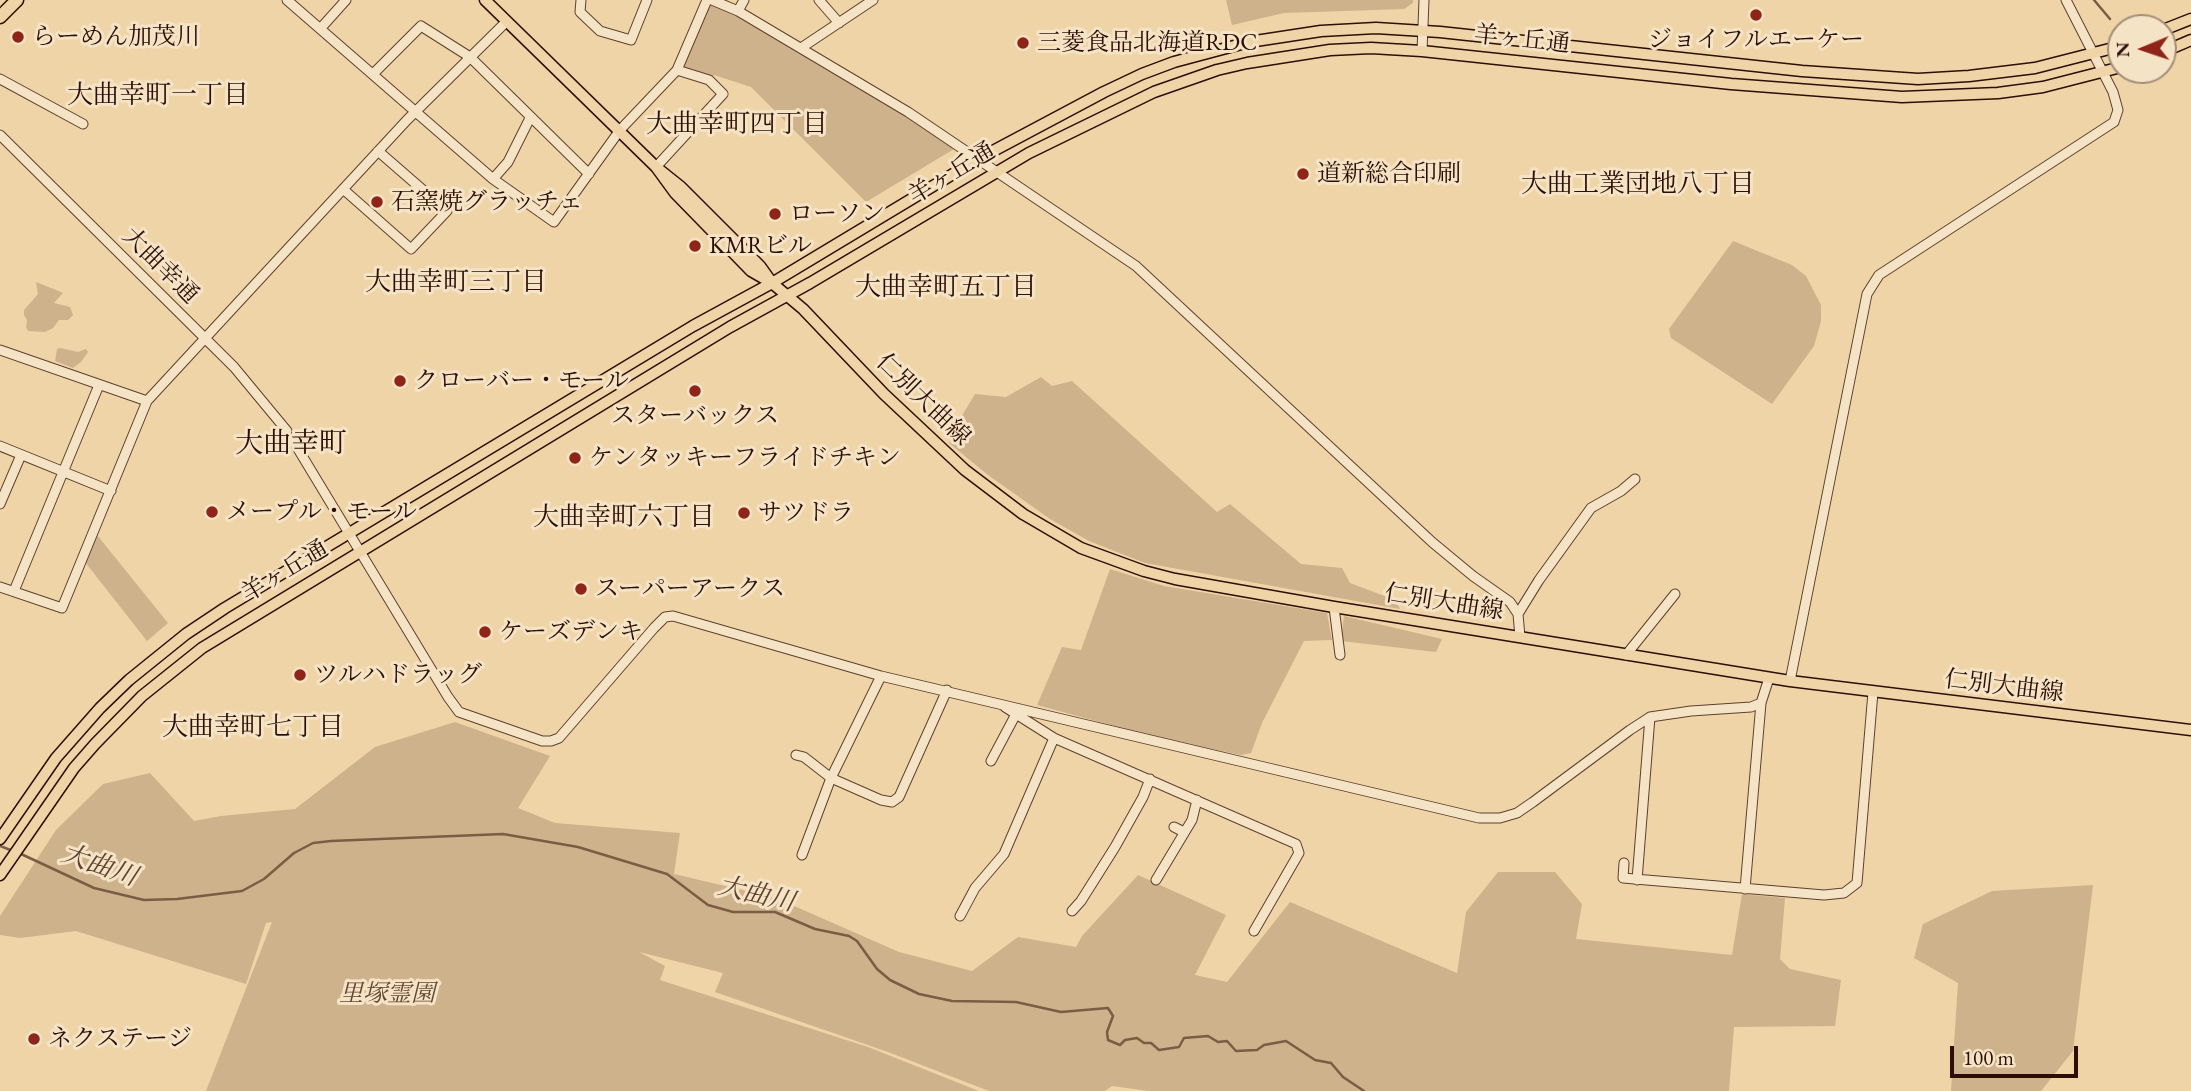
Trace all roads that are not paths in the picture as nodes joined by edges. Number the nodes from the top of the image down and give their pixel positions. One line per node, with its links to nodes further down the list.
1 (17, 0): 14 (highway)
2 (287, 0): 17 (street)
3 (346, 0): 17 (street)
4 (485, 0): 15 (main road, 仁別大曲線)
5 (581, 0): 6 (street)
6 (647, 0)
7 (709, 0): 13 (street); 24 (street)
8 (744, 0): 13 (street)
9 (819, 0): 16 (street)
10 (873, 0): 16 (street)
11 (1424, 0): 18 (street)
12 (2066, 0): 22 (street)
13 (738, 11): 19 (street)
14 (0, 17)
15 (506, 22): 23 (street); 31 (main road, 仁別大曲線)
16 (839, 23): 19 (street)
17 (320, 29): 26 (street)
18 (1423, 31): 21 (street); 22 (main road, 羊ヶ丘通); 34 (main road, 羊ヶ丘通)
19 (802, 48): 34 (street)
20 (2107, 50): 22 (main road, 羊ヶ丘通)
21 (1422, 51): 25 (main road, 羊ヶ丘通); 36 (main road, 羊ヶ丘通)
22 (2095, 54): 25 (street)
23 (470, 57): 26 (street); 28 (street); 29 (street)
24 (677, 70): 31 (street); 35 (street)
25 (2105, 73): 64 (street)
26 (373, 74): 28 (street)
27 (0, 79): 30 (street)
28 (415, 111): 33 (street); 38 (street)
29 (530, 118): 37 (street); 38 (street)
30 (83, 124)
31 (620, 130): 35 (main road, 仁別大曲線); 37 (street)
32 (0, 135): 42 (street, 大曲幸通)
33 (378, 151): 39 (street); 39 (street)
34 (978, 159): 36 (street); 40 (main road, 羊ヶ丘通)
35 (656, 167): 40 (main road, 仁別大曲線)
36 (996, 172): 41 (main road, 羊ヶ丘通); 58 (street)
37 (589, 174): 38 (street)
38 (493, 179)
39 (343, 189): 42 (street)
40 (772, 283): 41 (main road, 仁別大曲線); 52 (main road, 羊ヶ丘通)
41 (787, 296): 53 (main road, 羊ヶ丘通); 57 (main road, 仁別大曲線)
42 (206, 338): 45 (street); 52 (street, 大曲幸通)
43 (0, 350): 44 (street)
44 (99, 385): 45 (street); 48 (street)
45 (147, 401): 50 (street)
46 (0, 446): 47 (street)
47 (21, 456): 48 (street); 51 (street)
48 (63, 472): 50 (street); 55 (street)
49 (1635, 479): 58 (street)
50 (111, 491): 55 (street)
51 (0, 505)
52 (350, 534): 53 (street, 大曲幸通); 80 (main road, 羊ヶ丘通)
53 (360, 551): 62 (street, 大曲幸通); 83 (main road, 羊ヶ丘通)
54 (0, 587): 55 (street)
55 (14, 591)
56 (1675, 594): 60 (street)
57 (1334, 607): 59 (main road, 仁別大曲線); 61 (street)
58 (1518, 614): 59 (street)
59 (1520, 637): 60 (main road, 仁別大曲線)
60 (1626, 654): 63 (main road, 仁別大曲線)
61 (1340, 655)
62 (881, 676): 65 (street); 75 (street)
63 (1769, 678): 64 (main road, 仁別大曲線); 68 (street)
64 (1790, 681): 66 (main road, 仁別大曲線)
65 (947, 690): 67 (street); 75 (street)
66 (1873, 692): 71 (main road, 仁別大曲線); 86 (street)
67 (997, 702): 69 (street); 70 (street)
68 (1761, 703): 70 (street); 86 (street)
69 (1016, 714): 72 (street); 74 (street)
70 (1650, 717): 85 (street)
71 (2191, 730)
72 (1054, 738): 76 (street); 88 (street)
73 (796, 755): 75 (street)
74 (991, 761)
75 (831, 778): 81 (street)
76 (1150, 779): 77 (street); 87 (street)
77 (1197, 800): 79 (street); 89 (street)
78 (1174, 827): 79 (street)
79 (1184, 832): 84 (street)
80 (0, 839)
81 (802, 855)
82 (1624, 863): 85 (street)
83 (0, 875)
84 (1156, 880)
85 (1637, 880): 86 (street)
86 (1745, 889)
87 (1072, 911)
88 (960, 916)
89 (1254, 931)

